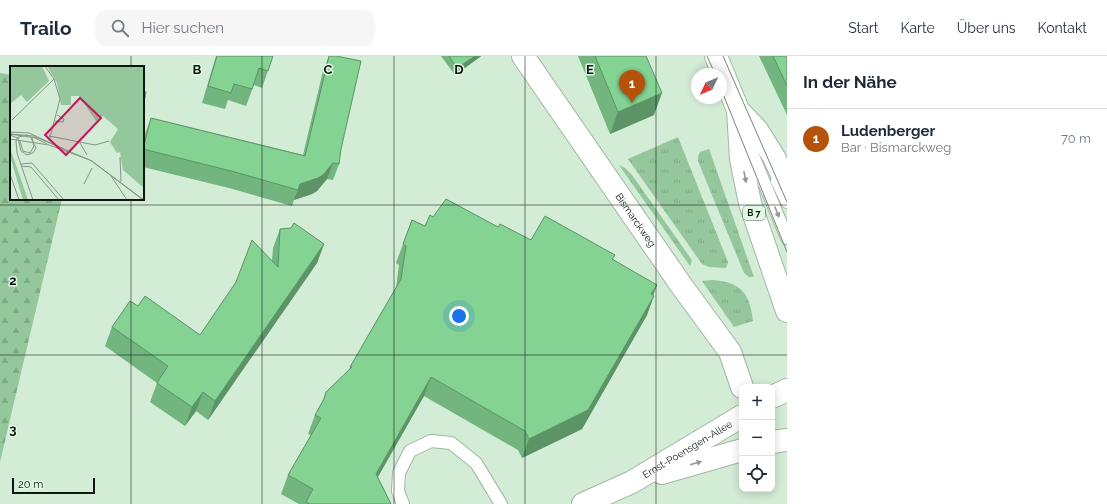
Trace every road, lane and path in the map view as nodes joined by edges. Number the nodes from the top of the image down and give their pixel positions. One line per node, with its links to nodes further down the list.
1 (523, 56): 8 (street, Bismarckweg)
2 (716, 56): 3 (street, B 7)
3 (738, 110): 4 (street, B 7); 5 (lane); 6 (lane, one-way to 6); 7 (street, B 7, one-way to 7)
4 (787, 186)
5 (787, 202)
6 (787, 238)
7 (787, 311)
8 (741, 384)
9 (787, 390): 10 (street)
10 (775, 395)
11 (739, 418): 15 (street, Ernst-Poensgen-Allee)
12 (787, 440): 13 (street)
13 (775, 442)
14 (739, 451): 15 (street, Ernst-Poensgen-Allee, one-way to 14)
15 (632, 482): 18 (street, Ernst-Poensgen-Allee)
16 (403, 504): 17 (lane)
17 (501, 504)
18 (583, 504)

